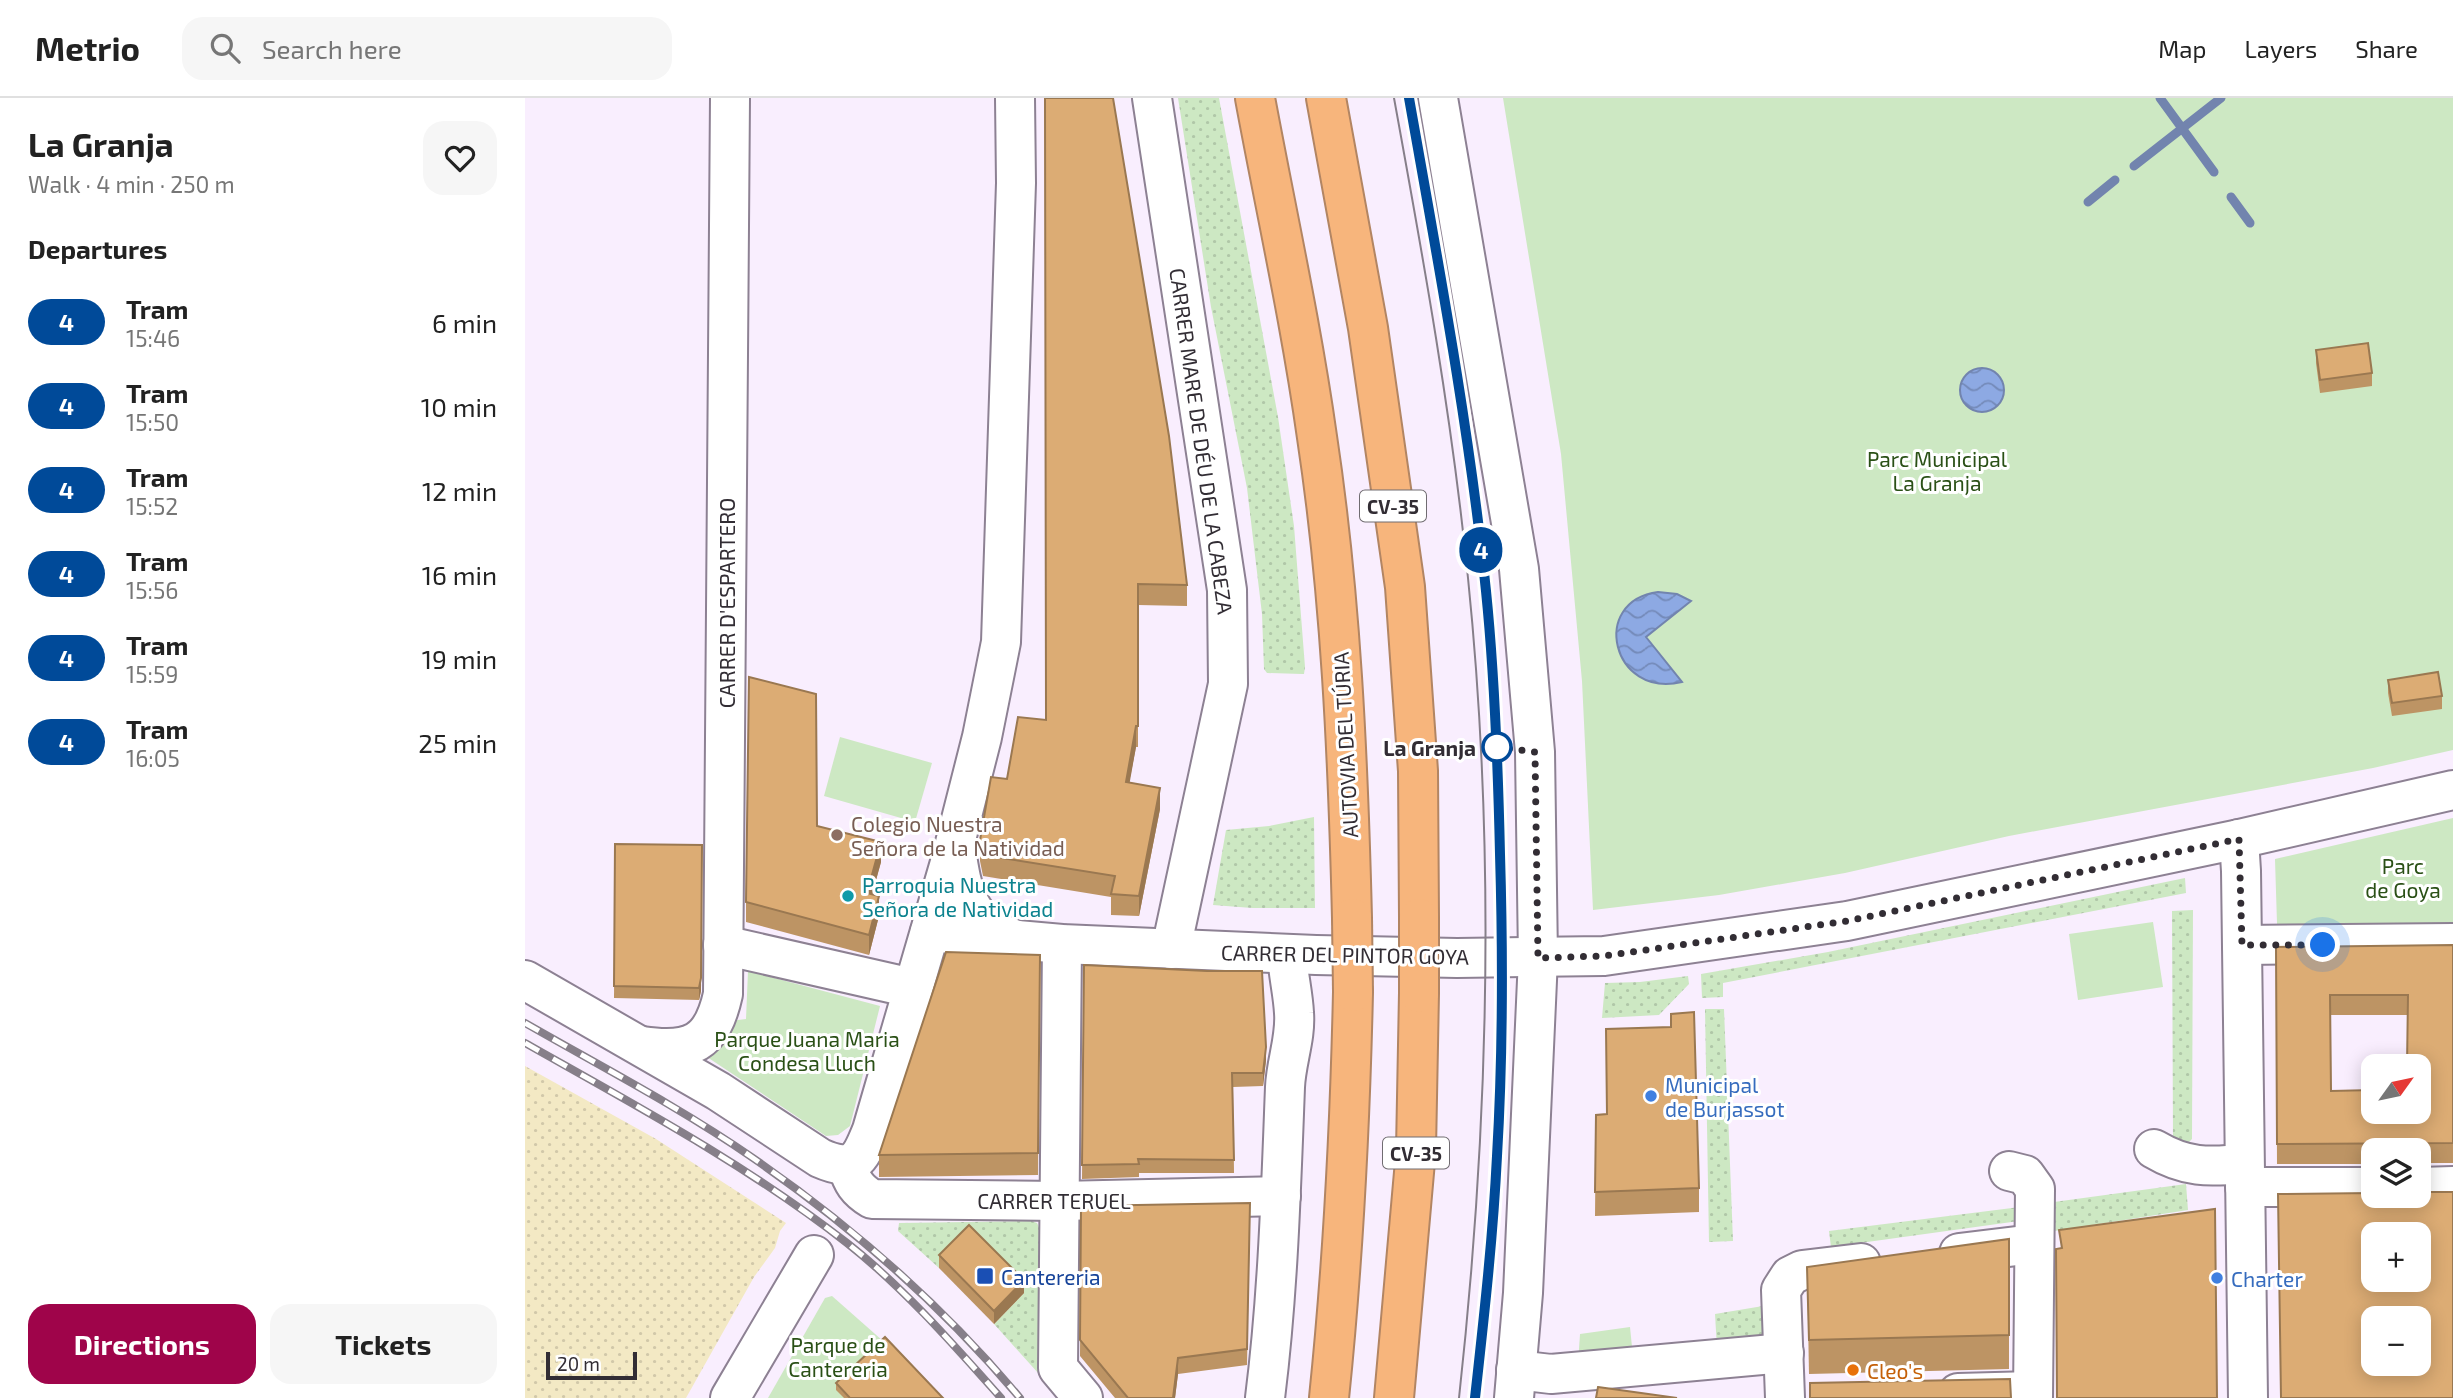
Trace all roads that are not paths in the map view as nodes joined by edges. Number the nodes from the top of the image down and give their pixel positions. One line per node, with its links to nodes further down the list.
1 (730, 98): 14 (street, CARRER D'ESPARTERO)
2 (1015, 98): 9 (street)
3 (1152, 98): 16 (street, CARRER MARE DE DÉU DE LA CABEZA)
4 (1255, 98): 41 (highway, AUTOVIA DEL TÚRIA, bridge)
5 (1326, 98): 42 (highway, CV-35, bridge)
6 (1438, 98): 18 (street)
7 (2453, 790): 8 (street, CARRER DEL PINTOR GOYA)
8 (2239, 839): 15 (street); 18 (street, CARRER DEL PINTOR GOYA)
9 (955, 844): 10 (street); 11 (street, CARRER DEL PINTOR GOYA)
10 (930, 932): 11 (street, CARRER DEL PINTOR GOYA); 20 (street)
11 (1020, 940): 13 (street, CARRER DEL PINTOR GOYA)
12 (2453, 943): 15 (street)
13 (1062, 944): 16 (street, CARRER DEL PINTOR GOYA); 30 (street)
14 (723, 945): 20 (street); 21 (street, CARRER D'ESPARTERO)
15 (2242, 945): 25 (street)
16 (1171, 949): 17 (street, CARRER DEL PINTOR GOYA)
17 (1287, 954): 18 (street, CARRER DEL PINTOR GOYA); 29 (street)
18 (1538, 958): 34 (street)
19 (525, 980): 21 (street)
20 (912, 988): 23 (street)
21 (642, 1046): 23 (street)
22 (2154, 1149): 25 (street)
23 (847, 1165): 30 (street, CARRER TERUEL)
24 (2009, 1171): 31 (street)
25 (2245, 1176): 26 (street); 43 (street)
26 (2361, 1186)
27 (2453, 1186): 28 (street)
28 (2431, 1187)
29 (1281, 1196): 30 (street, CARRER TERUEL); 40 (street)
30 (1059, 1201): 39 (street)
31 (2033, 1244): 33 (street); 36 (street)
32 (814, 1255): 38 (street)
33 (1784, 1353): 34 (street); 37 (street)
34 (1515, 1384)
35 (1923, 1393): 36 (street)
36 (2033, 1395)
37 (1794, 1396)
38 (730, 1398)
39 (1083, 1398)
40 (1265, 1398)
41 (1329, 1398)
42 (1394, 1398)
43 (2248, 1398)

